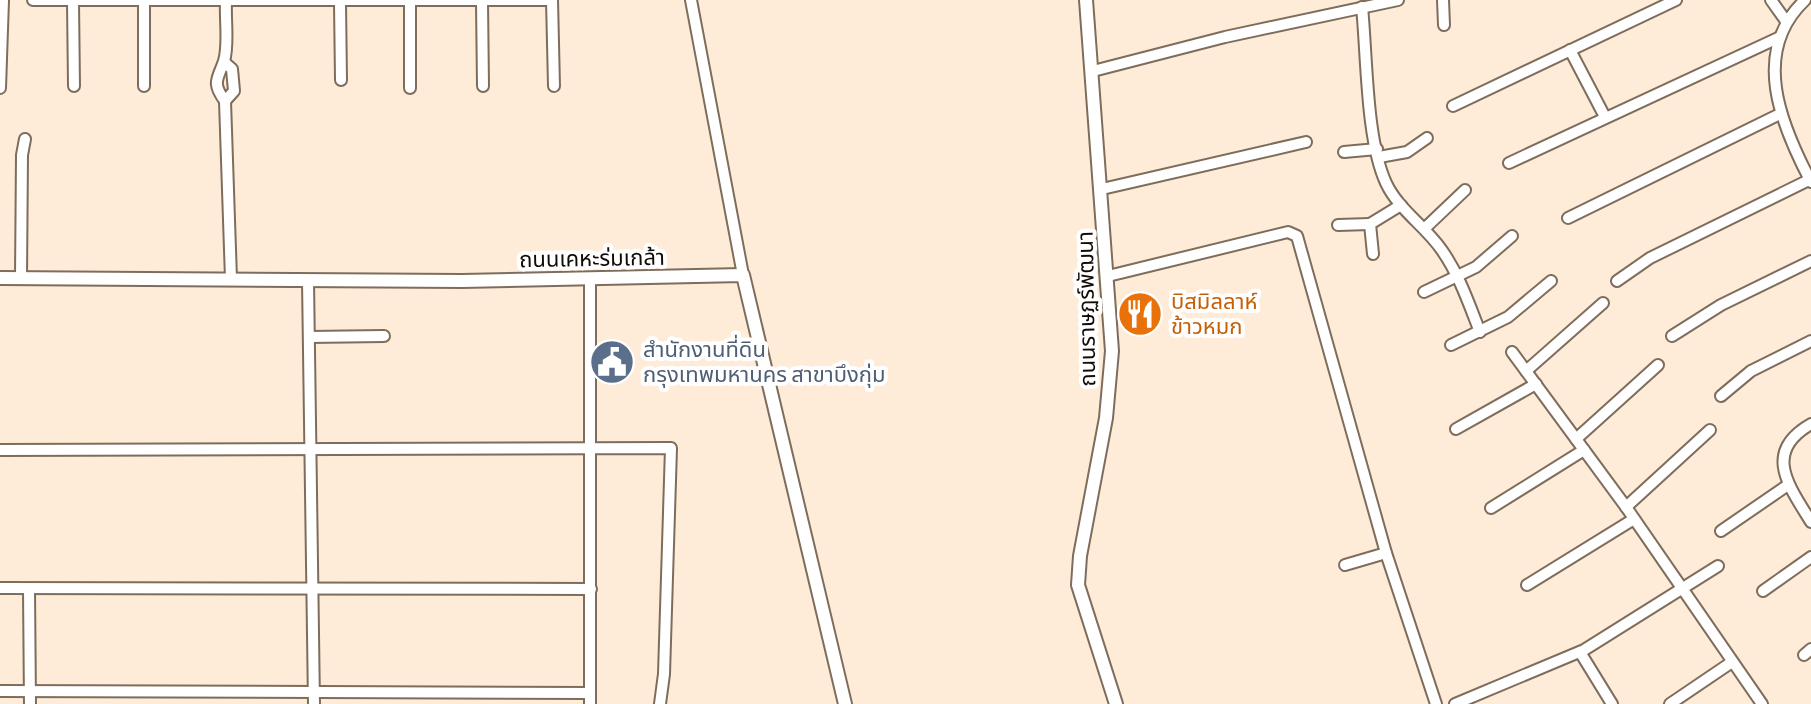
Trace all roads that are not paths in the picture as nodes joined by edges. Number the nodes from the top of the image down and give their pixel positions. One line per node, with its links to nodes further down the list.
1 (3, 0): 22 (street)
2 (33, 0): 11 (street)
3 (550, 0): 14 (street); 28 (street)
4 (691, 0): 51 (street)
5 (1086, 0): 23 (street, ถนนราษฏร์พัฒนา)
6 (1398, 0): 17 (street)
7 (1443, 0): 19 (street)
8 (1676, 0): 21 (street)
9 (1771, 0): 18 (street)
10 (1805, 0): 18 (street)
11 (73, 2): 12 (street); 25 (street)
12 (144, 2): 15 (street); 26 (street)
13 (410, 2): 14 (street); 16 (street); 30 (street)
14 (482, 2): 27 (street)
15 (226, 3): 16 (street); 56 (street)
16 (340, 3): 24 (street)
17 (1362, 7): 23 (street); 38 (street)
18 (1786, 21): 20 (street)
19 (1444, 25)
20 (1778, 38): 32 (street); 33 (street)
21 (1570, 50): 31 (street); 33 (street)
22 (0, 60): 29 (street)
23 (1093, 71): 41 (street, ถนนราษฏร์พัฒนา)
24 (341, 80)
25 (74, 86)
26 (144, 86)
27 (483, 86)
28 (554, 86)
29 (0, 88)
30 (410, 88)
31 (1453, 106)
32 (1780, 114): 40 (street); 44 (street)
33 (1605, 117): 39 (street)
34 (1427, 138): 38 (street)
35 (25, 139): 55 (street)
36 (1306, 142): 41 (street)
37 (1344, 152): 38 (street)
38 (1378, 153): 43 (street)
39 (1509, 163)
40 (1811, 180): 60 (street)
41 (1102, 189): 52 (street, ถนนราษฏร์พัฒนา)
42 (1465, 190): 47 (street)
43 (1401, 205): 45 (street); 47 (street)
44 (1568, 218)
45 (1370, 224): 46 (street); 49 (street)
46 (1338, 225)
47 (1425, 228): 53 (street)
48 (1512, 236): 53 (street)
49 (1373, 254)
50 (1811, 261): 65 (street)
51 (743, 275): 57 (street, ถนนเคหะร่มเกล้า); 108 (street)
52 (1108, 276): 88 (street); 109 (street, ถนนราษฏร์พัฒนา)
53 (1458, 277): 61 (street); 63 (street)
54 (0, 278): 55 (street, ถนนเคหะร่มเกล้า)
55 (21, 278): 56 (street, ถนนเคหะร่มเกล้า)
56 (231, 279): 58 (street, ถนนเคหะร่มเกล้า)
57 (590, 279): 58 (street, ถนนเคหะร่มเกล้า); 79 (street)
58 (308, 280): 66 (street)
59 (1551, 281): 63 (street)
60 (1617, 281)
61 (1424, 292)
62 (1603, 303): 71 (street)
63 (1480, 332): 68 (street)
64 (384, 336): 66 (street)
65 (1672, 336)
66 (309, 337): 78 (street)
67 (1811, 341): 73 (street)
68 (1451, 345)
69 (1512, 352): 71 (street)
70 (1658, 365): 77 (street)
71 (1526, 371): 72 (street)
72 (1536, 384): 75 (street); 77 (street)
73 (1721, 396)
74 (1811, 424): 82 (street)
75 (1456, 429)
76 (1710, 430): 83 (street)
77 (1576, 439): 81 (street)
78 (311, 447): 79 (street); 80 (street); 94 (street)
79 (591, 447): 96 (street); 107 (street)
80 (0, 450)
81 (1584, 450): 83 (street); 84 (street)
82 (1788, 485): 86 (street); 87 (street)
83 (1626, 507): 85 (street)
84 (1491, 508)
85 (1634, 519): 92 (street); 97 (street)
86 (1811, 522)
87 (1721, 531)
88 (1386, 553): 90 (street); 110 (street)
89 (1811, 557): 98 (street)
90 (1345, 565)
91 (1718, 566): 97 (street)
92 (1527, 585)
93 (0, 588): 95 (street)
94 (313, 588): 95 (street); 96 (street); 103 (street)
95 (29, 589): 102 (street)
96 (591, 589): 104 (street)
97 (1684, 590): 99 (street); 100 (street)
98 (1763, 591)
99 (1580, 652): 111 (street); 112 (street)
100 (1732, 662): 113 (street); 114 (street)
101 (0, 691): 102 (street)
102 (30, 691): 103 (street); 105 (street)
103 (313, 692): 104 (street); 106 (street)
104 (590, 698)
105 (30, 704)
106 (314, 704)
107 (660, 704)
108 (845, 704)
109 (1116, 704)
110 (1436, 704)
111 (1455, 704)
112 (1612, 704)
113 (1670, 704)
114 (1762, 704)

